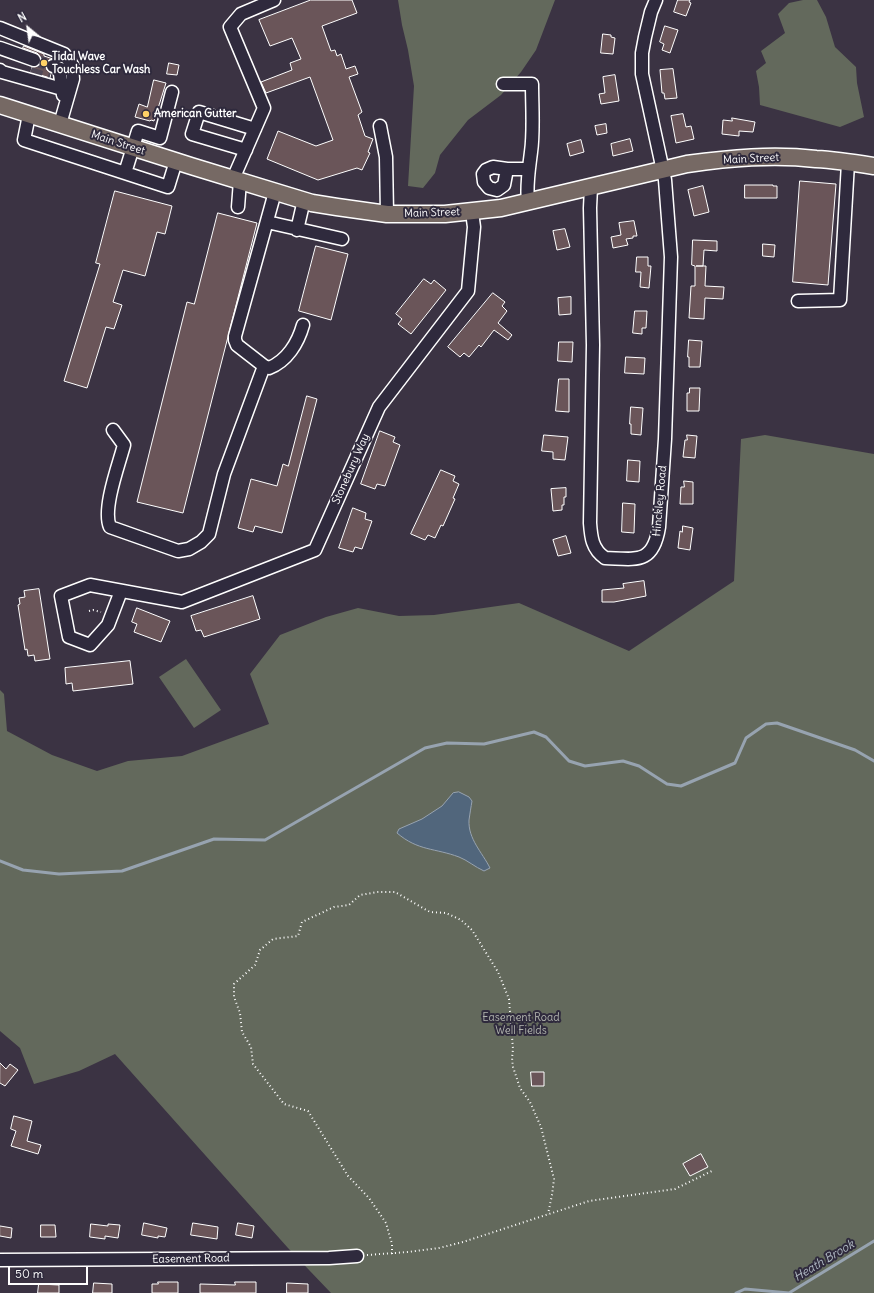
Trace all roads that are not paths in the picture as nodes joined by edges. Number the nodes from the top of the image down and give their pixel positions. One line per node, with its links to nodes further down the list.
1 (274, 0): 15 (street)
2 (656, 0): 23 (street)
3 (0, 28): 13 (street)
4 (0, 48): 7 (street)
5 (0, 56): 7 (street)
6 (0, 63): 7 (street)
7 (32, 66)
8 (0, 70): 13 (street)
9 (503, 84): 22 (street)
10 (172, 92): 16 (street)
11 (0, 105): 12 (main road, Main Street)
12 (29, 115): 13 (main road, Main Street); 24 (street)
13 (57, 124): 16 (main road, Main Street)
14 (380, 126): 32 (street)
15 (255, 129): 17 (street); 17 (street)
16 (132, 148): 18 (main road, Main Street); 24 (street)
17 (246, 150): 25 (street)
18 (176, 161): 24 (street); 25 (main road, Main Street)
19 (848, 163): 20 (main road, Main Street); 23 (main road, Main Street); 36 (street)
20 (874, 166)
21 (507, 169): 22 (street)
22 (528, 169): 29 (street)
23 (663, 170): 26 (main road, Main Street); 26 (street, Hinckley Road)
24 (125, 173)
25 (236, 180): 27 (main road, Main Street); 30 (street)
26 (590, 187): 29 (main road, Main Street)
27 (276, 192): 28 (main road, Main Street); 33 (street)
28 (304, 200): 32 (main road, Main Street); 34 (street)
29 (528, 202): 31 (main road, Main Street)
30 (238, 207)
31 (472, 212): 32 (main road, Main Street); 40 (street, Stonebury Way)
32 (387, 214)
33 (267, 222): 34 (street); 38 (street)
34 (296, 230): 35 (street)
35 (342, 239)
36 (798, 300)
37 (303, 325): 38 (street)
38 (264, 366): 39 (street)
39 (113, 430)
40 (121, 591): 40 (street, Stonebury Way)
41 (358, 1256): 42 (street, Easement Road)
42 (0, 1260)

